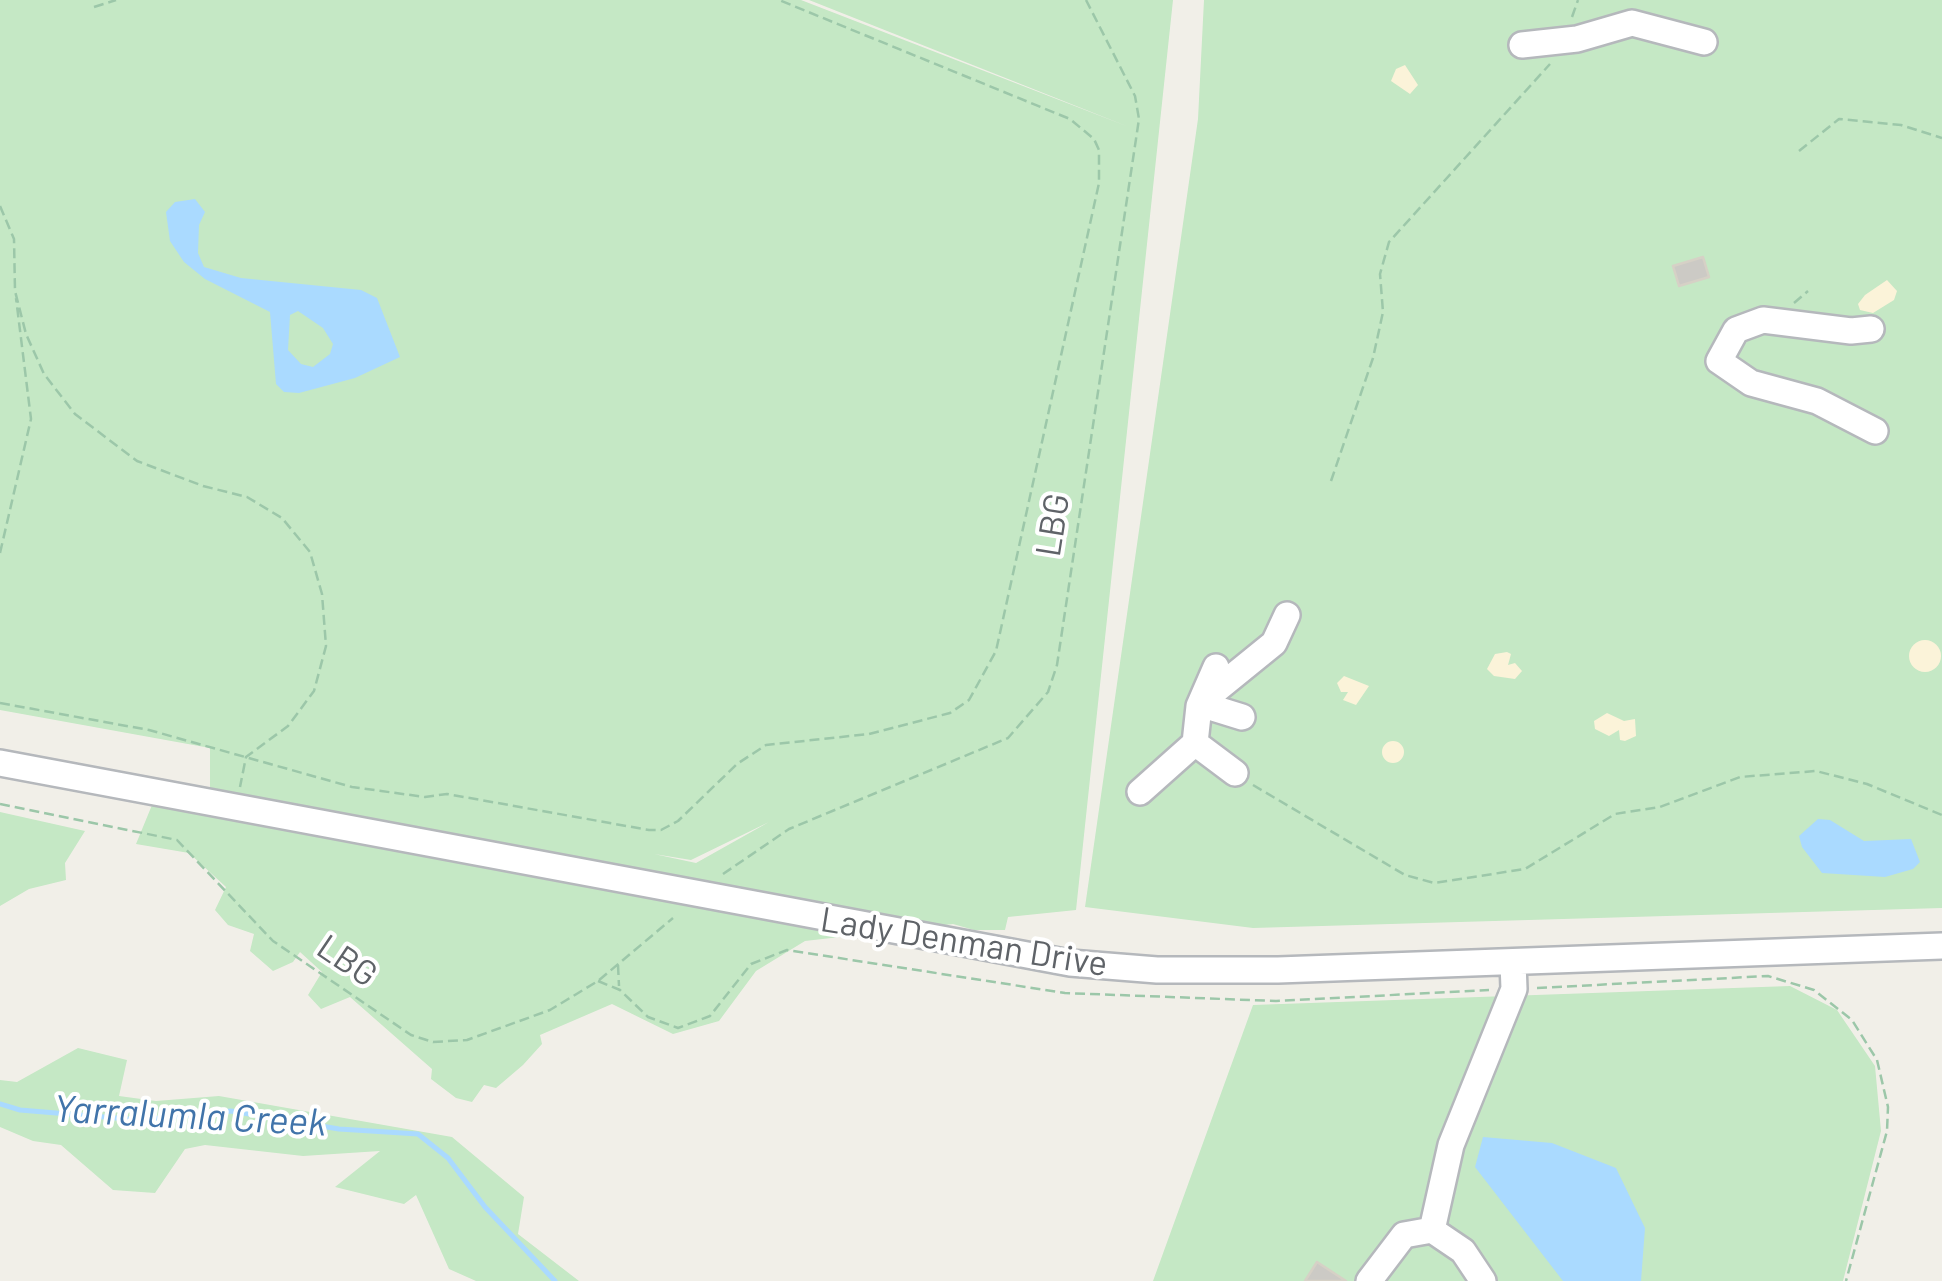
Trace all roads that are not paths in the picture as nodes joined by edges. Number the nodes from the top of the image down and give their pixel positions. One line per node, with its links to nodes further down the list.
1 (1704, 42): 2 (street)
2 (1522, 45)
3 (1871, 330): 4 (street)
4 (1875, 431)
5 (1287, 616): 7 (street)
6 (1216, 667): 7 (street)
7 (1200, 703): 8 (street); 9 (street)
8 (1242, 717)
9 (1195, 743): 11 (street); 12 (street)
10 (0, 763): 14 (street, Lady Denman Drive)
11 (1236, 768)
12 (1140, 792)
13 (1942, 946): 14 (street, Lady Denman Drive)
14 (1514, 962): 15 (street)
15 (1432, 1230): 16 (street); 17 (street)
16 (1369, 1281)
17 (1484, 1281)

